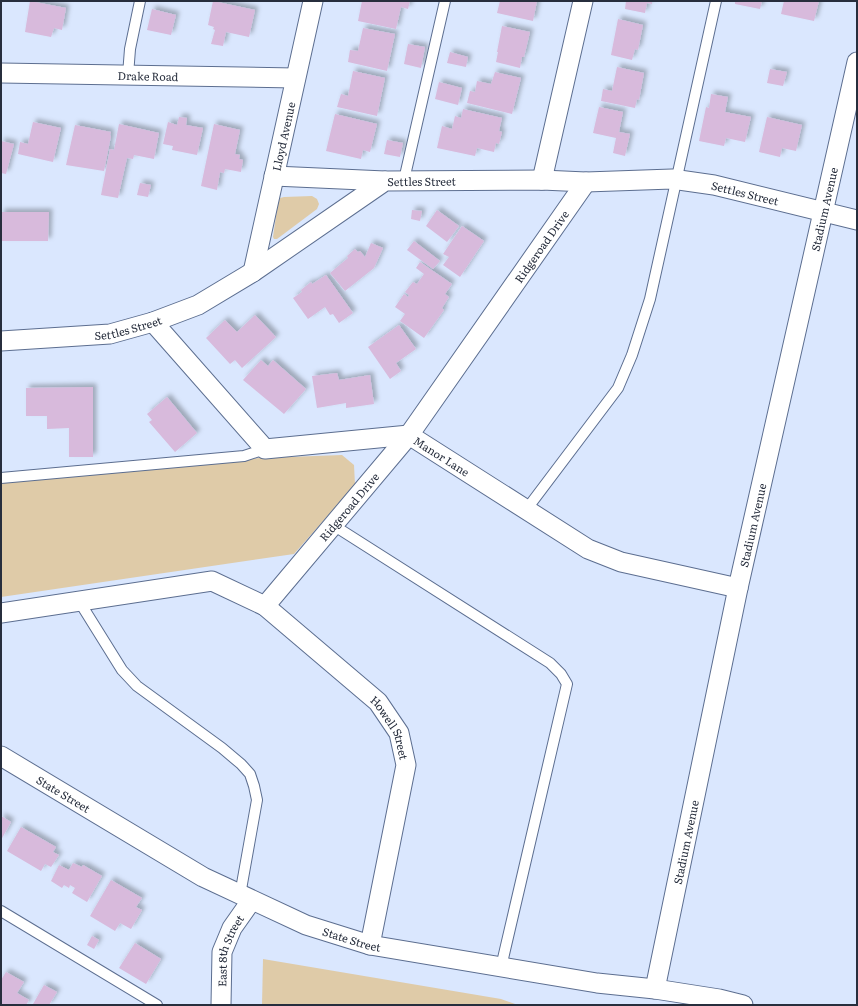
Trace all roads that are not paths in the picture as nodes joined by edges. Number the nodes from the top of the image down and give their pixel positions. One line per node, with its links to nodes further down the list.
1 (140, 1): 8 (lane)
2 (313, 1): 9 (street, Lloyd Avenue)
3 (445, 1): 12 (lane)
4 (582, 1): 13 (street)
5 (716, 1): 14 (lane)
6 (857, 62): 16 (street, Stadium Avenue)
7 (1, 73): 8 (street, Drake Road)
8 (128, 75): 9 (street, Drake Road)
9 (296, 78): 10 (street, Lloyd Avenue)
10 (274, 176): 11 (street); 18 (street, Lloyd Avenue)
11 (385, 180): 12 (street, Settles Street); 18 (street, Settles Street)
12 (404, 180): 13 (street, Settles Street)
13 (542, 180): 15 (street, Settles Street)
14 (676, 180): 15 (street, Settles Street); 16 (street, Settles Street); 24 (lane)
15 (586, 182): 21 (street, Ridgeroad Drive)
16 (822, 213): 17 (street, Settles Street); 26 (street, Stadium Avenue)
17 (857, 220)
18 (253, 272): 19 (street, Settles Street)
19 (153, 322): 20 (street, Settles Street); 22 (street)
20 (1, 342)
21 (409, 435): 22 (street, Manor Lane); 24 (street, Manor Lane); 25 (street, Ridgeroad Drive)
22 (265, 449): 23 (lane)
23 (1, 478)
24 (526, 510): 26 (street, Manor Lane)
25 (333, 525): 28 (street, Ridgeroad Drive); 34 (lane)
26 (738, 588): 35 (street, Stadium Avenue)
27 (79, 601): 28 (street); 29 (street); 31 (lane)
28 (265, 606): 33 (street, Howell Street)
29 (1, 613)
30 (1, 756): 31 (street, State Street)
31 (245, 898): 33 (street, State Street); 37 (street, East 8th Street)
32 (1, 911): 36 (lane)
33 (370, 945): 34 (street, State Street)
34 (501, 967): 35 (street, State Street)
35 (655, 989): 38 (street, State Street)
36 (157, 1005)
37 (221, 1005)
38 (743, 1005)

